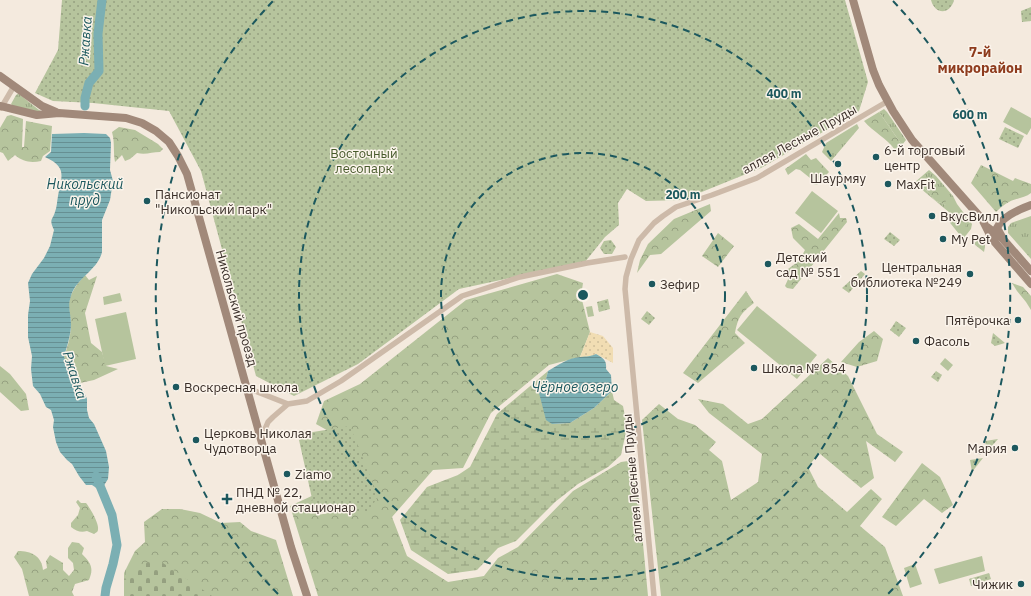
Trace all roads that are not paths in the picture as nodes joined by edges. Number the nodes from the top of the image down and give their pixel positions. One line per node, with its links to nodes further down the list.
1 (853, 0): 4 (street)
2 (0, 76): 3 (street, Никольский проезд)
3 (14, 86): 5 (street); 6 (street, Никольский проезд)
4 (888, 102): 8 (street); 18 (street, аллея Лесные Пруды)
5 (1, 107): 6 (street, Никольский проезд)
6 (59, 113): 17 (street, Никольский проезд)
7 (1031, 205): 9 (street)
8 (986, 222): 9 (street); 10 (street); 13 (street)
9 (1001, 222): 10 (street)
10 (1002, 238): 12 (street)
11 (625, 257): 15 (street)
12 (1031, 271)
13 (1031, 284)
14 (255, 391): 15 (street)
15 (288, 404): 16 (street)
16 (266, 424)
17 (307, 596)
18 (654, 596)

